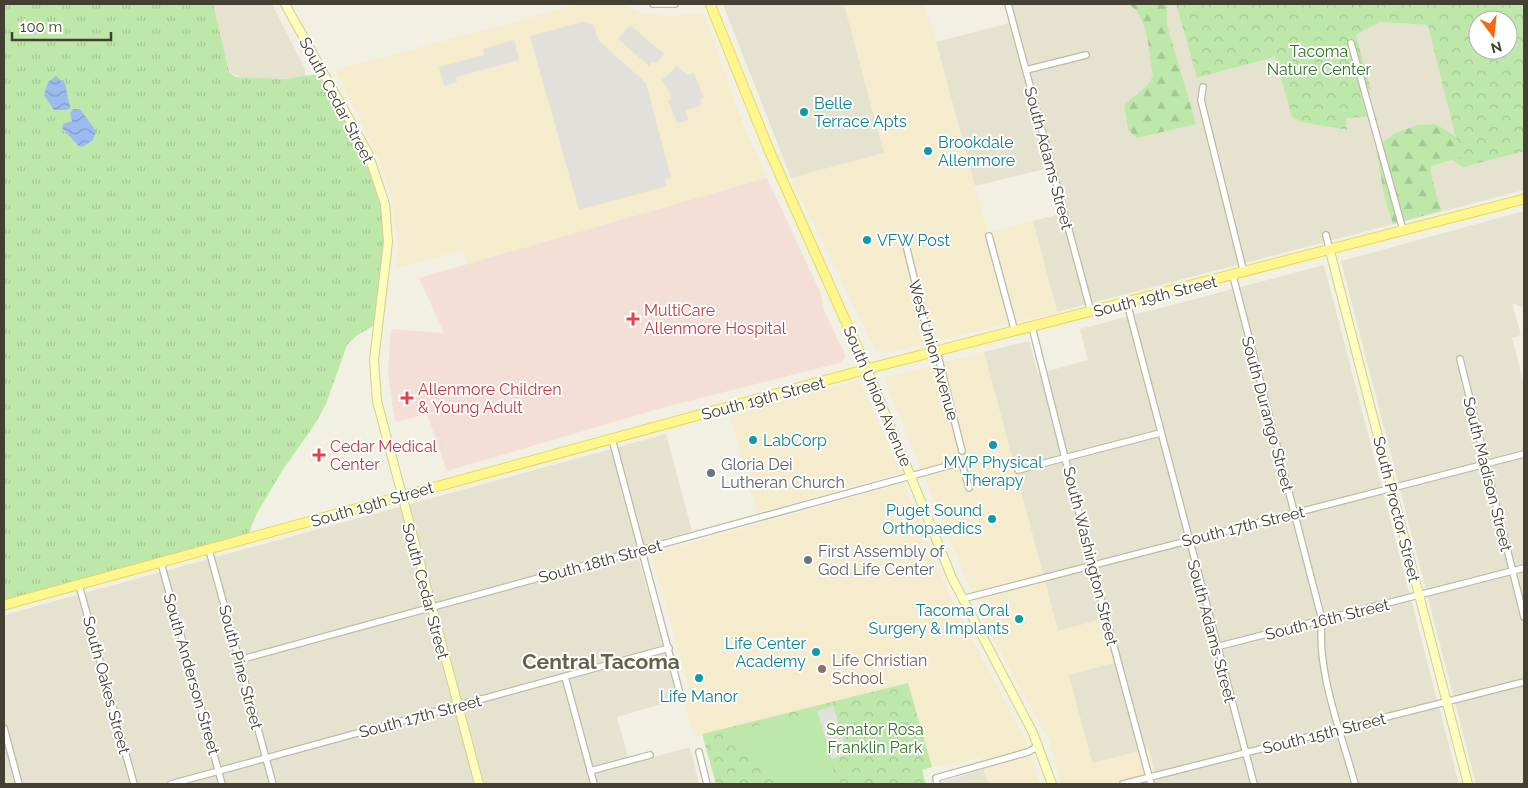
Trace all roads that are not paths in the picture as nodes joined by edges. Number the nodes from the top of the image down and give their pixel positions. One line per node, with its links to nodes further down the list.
1 (285, 4): 35 (main road, South Cedar Street)
2 (653, 4): 3 (street)
3 (675, 4)
4 (710, 4): 24 (main road, South Union Avenue)
5 (1008, 4): 8 (street, South Adams Street)
6 (1351, 43): 11 (street)
7 (1086, 55): 8 (street)
8 (1026, 70): 19 (street, South Adams Street)
9 (1203, 87): 16 (street)
10 (1524, 199): 11 (main road, South 19th Street)
11 (1403, 230): 15 (main road, South 19th Street)
12 (1326, 235): 15 (street, South Proctor Street)
13 (989, 236): 21 (street)
14 (907, 249): 22 (street, West Union Avenue)
15 (1330, 251): 16 (main road, South 19th Street); 34 (main road, South Proctor Street)
16 (1244, 273): 17 (main road, South 19th Street)
17 (1234, 276): 18 (main road, South 19th Street); 36 (street, South Durango Street)
18 (1127, 303): 19 (main road, South 19th Street); 25 (street, South Adams Street)
19 (1091, 312): 20 (main road, South 19th Street)
20 (1032, 328): 21 (main road, South 19th Street); 29 (street, South Washington Street)
21 (1015, 332): 22 (main road, South 19th Street)
22 (937, 352): 24 (main road, South 19th Street); 27 (street, West Union Avenue)
23 (1460, 359): 30 (street, South Madison Street)
24 (867, 369): 26 (main road, South 19th Street); 32 (main road, South Union Avenue)
25 (1160, 433): 29 (street); 37 (street, South Adams Street)
26 (612, 439): 35 (main road, South 19th Street); 39 (street)
27 (962, 451)
28 (1524, 454): 30 (street, South 17th Street)
29 (1065, 458): 31 (street); 41 (street, South Washington Street)
30 (1485, 464): 34 (street, South 17th Street); 43 (street, South Madison Street)
31 (1018, 470)
32 (912, 477): 33 (street, South 18th Street); 39 (street, South 18th Street); 46 (main road, South Union Avenue)
33 (970, 488)
34 (1392, 489): 36 (street, South 17th Street); 45 (main road, South Proctor Street)
35 (401, 496): 38 (main road, South 19th Street); 48 (main road, South Cedar Street)
36 (1294, 513): 37 (street, South 17th Street); 50 (street, South Durango Street)
37 (1188, 540): 41 (street, South 17th Street); 51 (street, South Adams Street)
38 (209, 550): 40 (main road, South 19th Street); 53 (street, South Pine Street)
39 (642, 550): 48 (street, South 18th Street); 52 (street)
40 (161, 563): 44 (main road, South 19th Street); 66 (street, South Anderson Street)
41 (1092, 564): 46 (street, South 17th Street); 68 (street, South Washington Street)
42 (1524, 568): 43 (street, South 16th Street)
43 (1512, 571): 45 (street, South 16th Street); 49 (street, South Madison Street)
44 (79, 585): 47 (main road, South 19th Street); 71 (street, South Oakes Street)
45 (1419, 596): 50 (street, South 16th Street); 57 (main road, South Proctor Street)
46 (962, 599): 61 (main road, South Union Avenue)
47 (4, 605)
48 (431, 607): 53 (street, South 18th Street); 58 (main road, South Cedar Street)
49 (1524, 617)
50 (1322, 620): 51 (street, South 16th Street); 60 (street, South Durango Street)
51 (1216, 647): 63 (street, South Adams Street)
52 (669, 648): 54 (street, South 17th Street); 56 (street)
53 (239, 660): 65 (street, South Pine Street)
54 (565, 677): 58 (street, South 17th Street); 67 (street)
55 (1524, 682): 57 (street, South 15th Street)
56 (679, 690)
57 (1447, 702): 60 (street, South 15th Street); 83 (main road, South Proctor Street)
58 (457, 706): 65 (street, South 17th Street); 75 (main road, South Cedar Street)
59 (4, 728): 70 (street)
60 (1340, 728): 63 (street, South 15th Street); 82 (street, South Durango Street)
61 (1039, 746): 69 (street); 78 (main road, South Union Avenue)
62 (699, 752): 77 (street)
63 (1246, 752): 68 (street, South 15th Street); 81 (street, South Adams Street)
64 (650, 755): 67 (street)
65 (266, 758): 66 (street, South 17th Street); 74 (street, South Pine Street)
66 (219, 771): 72 (street, South 17th Street); 73 (street, South Anderson Street)
67 (590, 771): 76 (street)
68 (1149, 777): 79 (street, South 15th Street); 80 (street, South Washington Street)
69 (937, 781)
70 (19, 784)
71 (134, 784)
72 (171, 784)
73 (222, 784)
74 (273, 784)
75 (479, 784)
76 (594, 784)
77 (707, 784)
78 (1052, 784)
79 (1123, 784)
80 (1151, 784)
81 (1254, 784)
82 (1356, 784)
83 (1468, 784)

